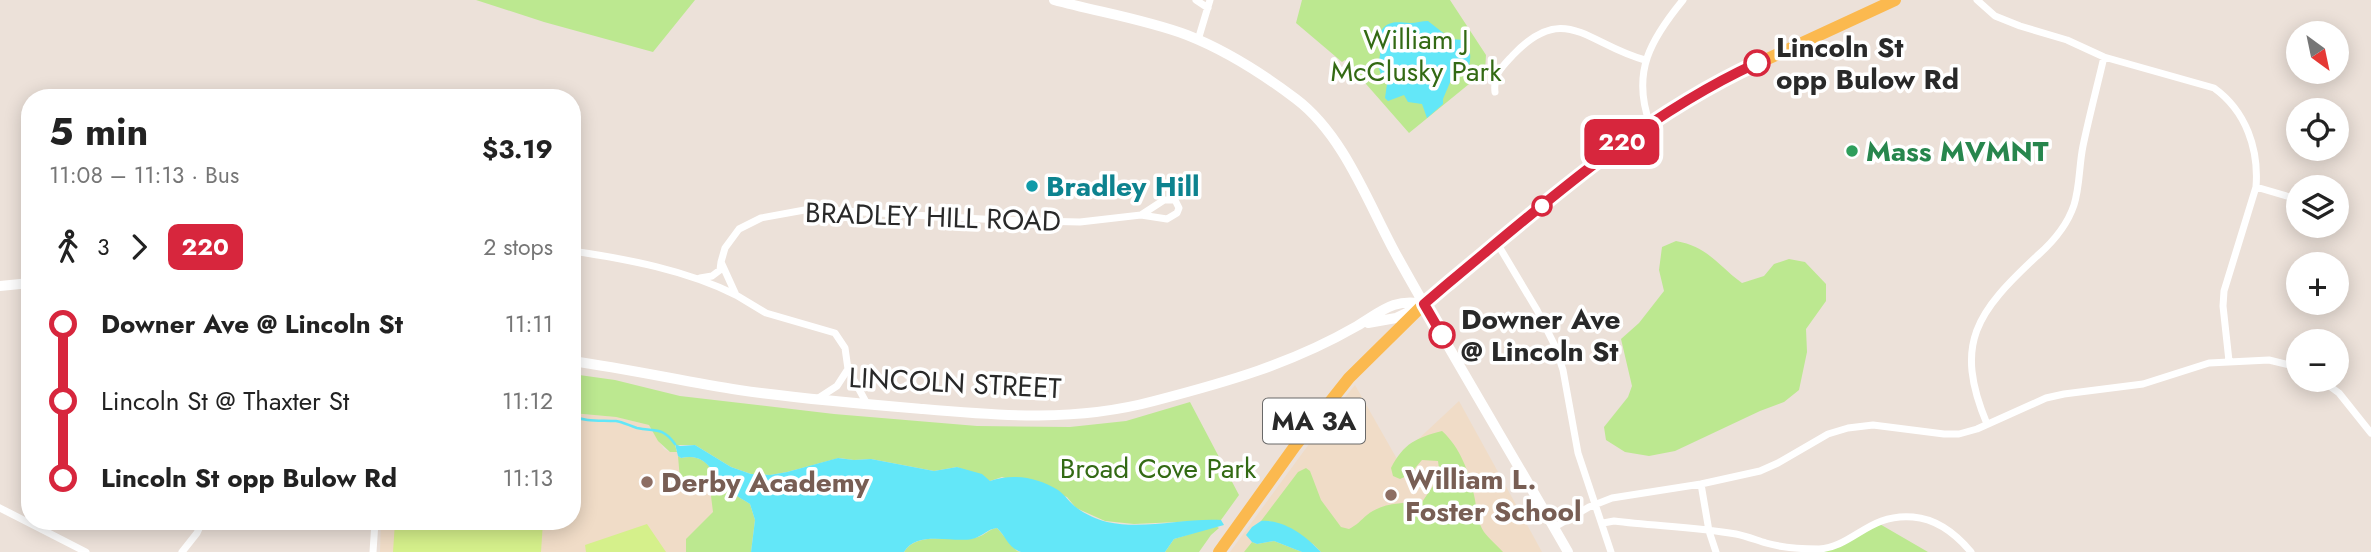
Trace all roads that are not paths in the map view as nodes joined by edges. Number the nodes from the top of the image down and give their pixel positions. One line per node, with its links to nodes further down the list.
1 (1054, 0): 7 (main road)
2 (1196, 0): 6 (street)
3 (1683, 0): 9 (street)
4 (1895, 0): 11 (main road, MA 3A)
5 (1977, 0): 8 (street)
6 (1209, 4): 7 (street)
7 (1198, 40): 22 (main road)
8 (2104, 57): 12 (street); 30 (street)
9 (1645, 60): 10 (street); 11 (street)
10 (1495, 92)
11 (1650, 124): 15 (main road, MA 3A)
12 (2256, 187): 13 (street); 23 (street)
13 (2286, 196)
14 (1142, 215): 14 (street, BRADLEY HILL ROAD); 17 (street, BRADLEY HILL ROAD)
15 (1497, 243): 22 (main road, MA 3A); 33 (street)
16 (581, 253): 18 (street)
17 (721, 262): 18 (street); 21 (street)
18 (695, 278): 21 (street)
19 (21, 284): 20 (main road)
20 (0, 286)
21 (736, 295): 26 (street)
22 (1424, 304): 29 (main road, LINCOLN STREET); 37 (main road); 45 (main road, MA 3A)
23 (2229, 361): 25 (street); 30 (street)
24 (581, 363): 28 (main road, LINCOLN STREET)
25 (2286, 364)
26 (848, 369): 28 (street); 29 (street)
27 (2336, 392): 31 (street)
28 (815, 400): 29 (main road, LINCOLN STREET)
29 (867, 404)
30 (1987, 424): 32 (street)
31 (2371, 433)
32 (1701, 484): 33 (street); 41 (street)
33 (1596, 504): 36 (street); 37 (street)
34 (0, 508): 35 (street)
35 (21, 519)
36 (1603, 523): 41 (street); 47 (street)
37 (1553, 528): 46 (main road)
38 (43, 530): 42 (street)
39 (198, 530): 43 (street)
40 (374, 530): 44 (street)
41 (1709, 531): 48 (street); 49 (street)
42 (86, 552)
43 (182, 552)
44 (373, 552)
45 (1219, 552)
46 (1567, 552)
47 (1611, 552)
48 (1716, 552)
49 (1971, 552)

